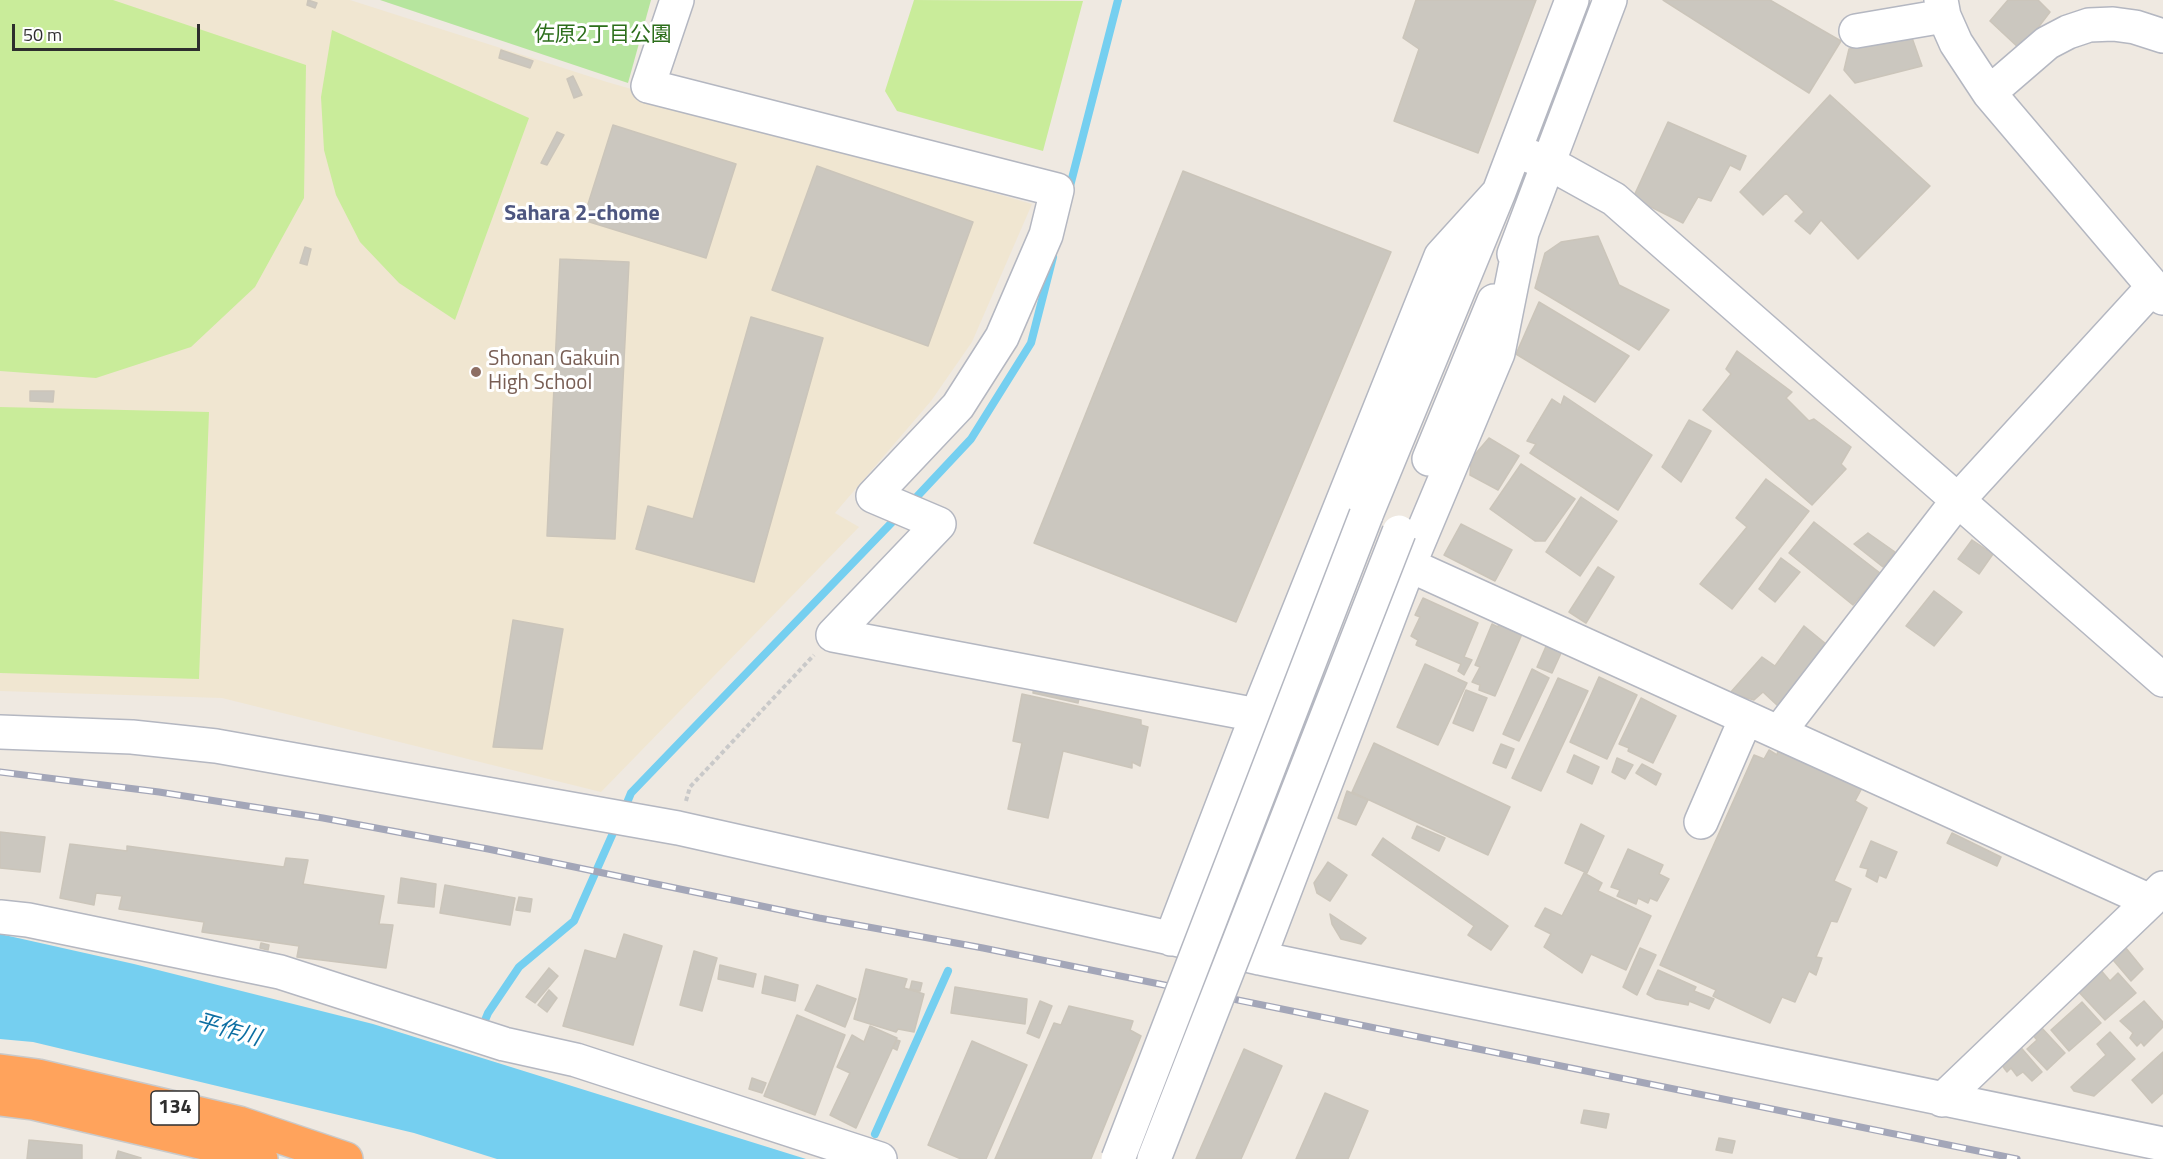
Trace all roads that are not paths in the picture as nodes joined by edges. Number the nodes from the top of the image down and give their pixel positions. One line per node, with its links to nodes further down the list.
1 (677, 0): 16 (street)
2 (1572, 0): 8 (street)
3 (1610, 0): 9 (street)
4 (1942, 8): 5 (street); 7 (street)
5 (1856, 31)
6 (2163, 36): 7 (street)
7 (1989, 93): 12 (street)
8 (1515, 151): 9 (street); 10 (street)
9 (1549, 163): 11 (street); 13 (street)
10 (1499, 192): 16 (street); 34 (street, bridge)
11 (1522, 233): 14 (street); 35 (street, bridge)
12 (2158, 292): 13 (street)
13 (1958, 500): 15 (street); 19 (street)
14 (1409, 565): 17 (street); 23 (street)
15 (2163, 680)
16 (1257, 715): 21 (street)
17 (1746, 717): 19 (street); 20 (street)
18 (0, 732): 25 (street)
19 (1779, 732): 22 (street)
20 (1701, 822)
21 (1192, 885): 23 (street); 25 (street)
22 (2156, 895): 29 (street)
23 (1279, 906): 26 (street)
24 (0, 917): 33 (street)
25 (1171, 939): 26 (street)
26 (1259, 958): 29 (street)
27 (0, 1071): 32 (highway, 134)
28 (0, 1099): 31 (highway, 134)
29 (1942, 1100): 30 (street)
30 (2163, 1144)
31 (261, 1159)
32 (346, 1159)
33 (880, 1159)
34 (1118, 1159)
35 (1154, 1159)

